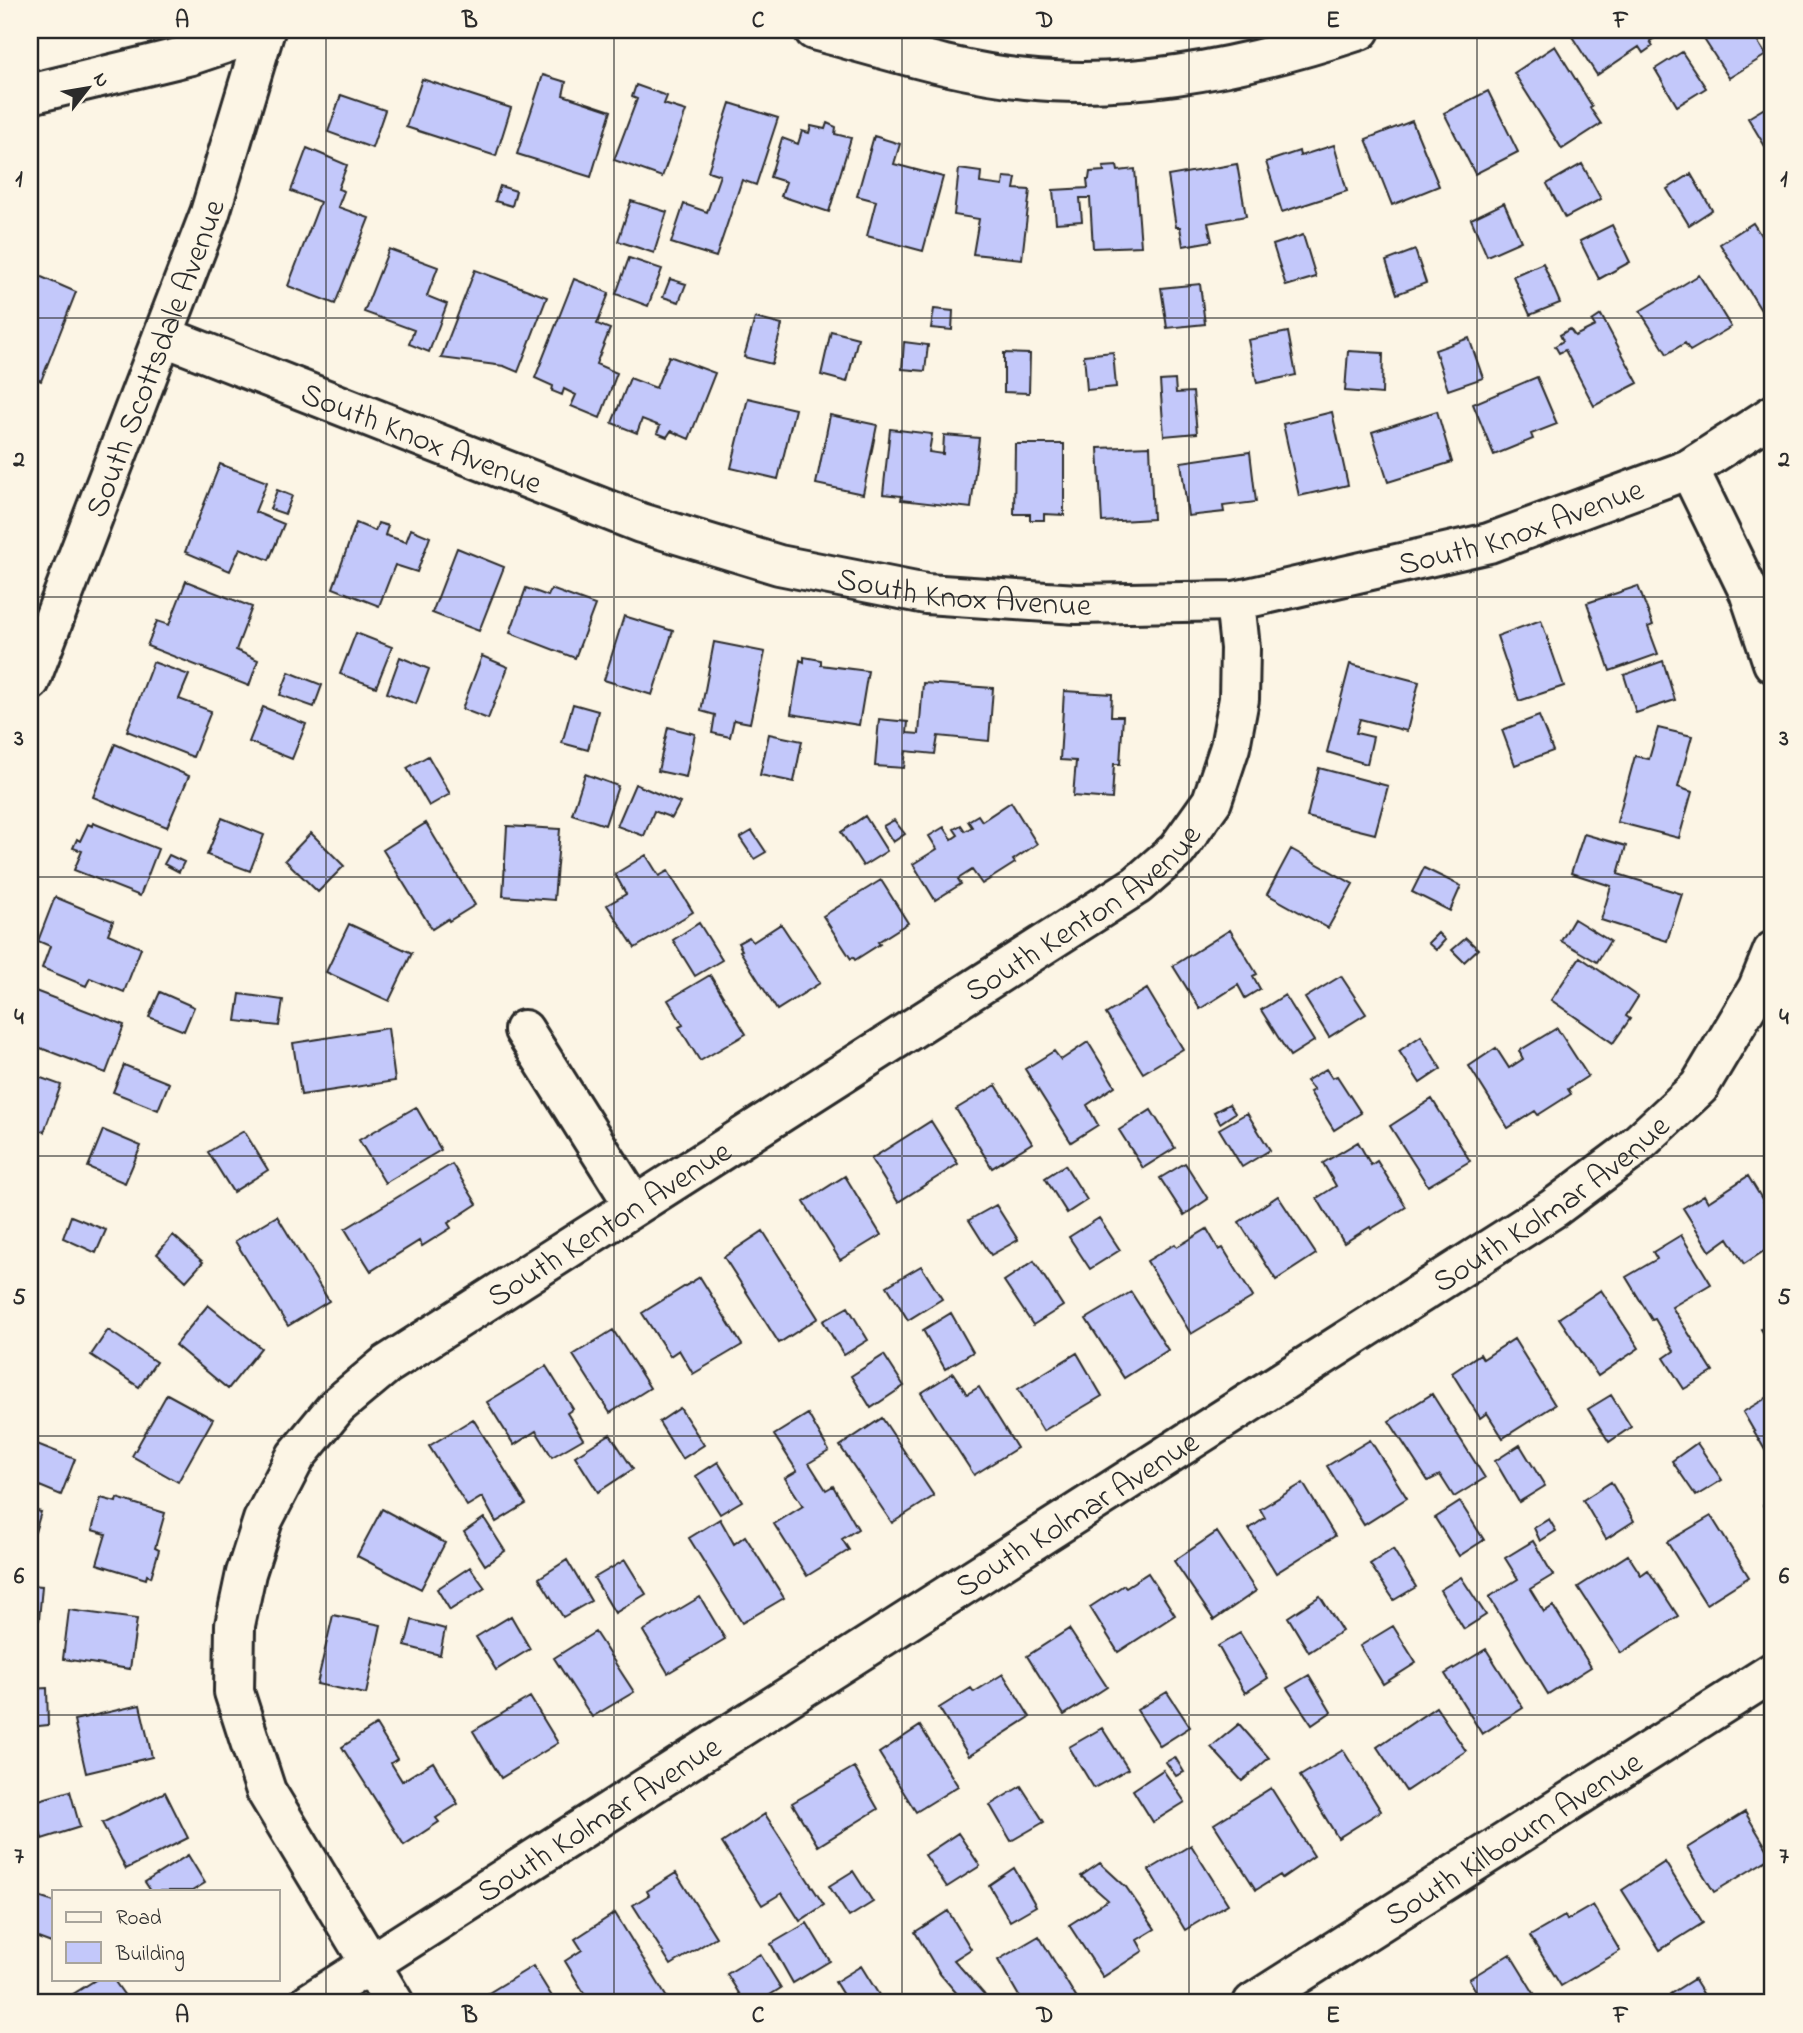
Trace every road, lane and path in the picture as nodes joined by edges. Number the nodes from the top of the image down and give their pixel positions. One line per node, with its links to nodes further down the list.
1 (265, 30): 4 (street); 5 (street, South Scottsdale Avenue)
2 (814, 30): 3 (street)
3 (1360, 30)
4 (30, 94)
5 (163, 336): 8 (street, South Knox Avenue); 10 (street, South Scottsdale Avenue)
6 (1773, 415): 7 (street, South Knox Avenue)
7 (1689, 469): 8 (street, South Knox Avenue); 9 (street)
8 (1235, 601): 13 (street, South Kenton Avenue)
9 (1773, 663)
10 (30, 681)
11 (1773, 951): 15 (street, South Kolmar Avenue)
12 (524, 1030): 13 (street)
13 (634, 1205): 15 (street, South Kenton Avenue)
14 (1773, 1672): 18 (street, South Kilbourn Avenue)
15 (369, 1964): 16 (street, South Kolmar Avenue); 17 (street, South Kenton Avenue)
16 (309, 2003)
17 (394, 2003)
18 (1253, 2003)

